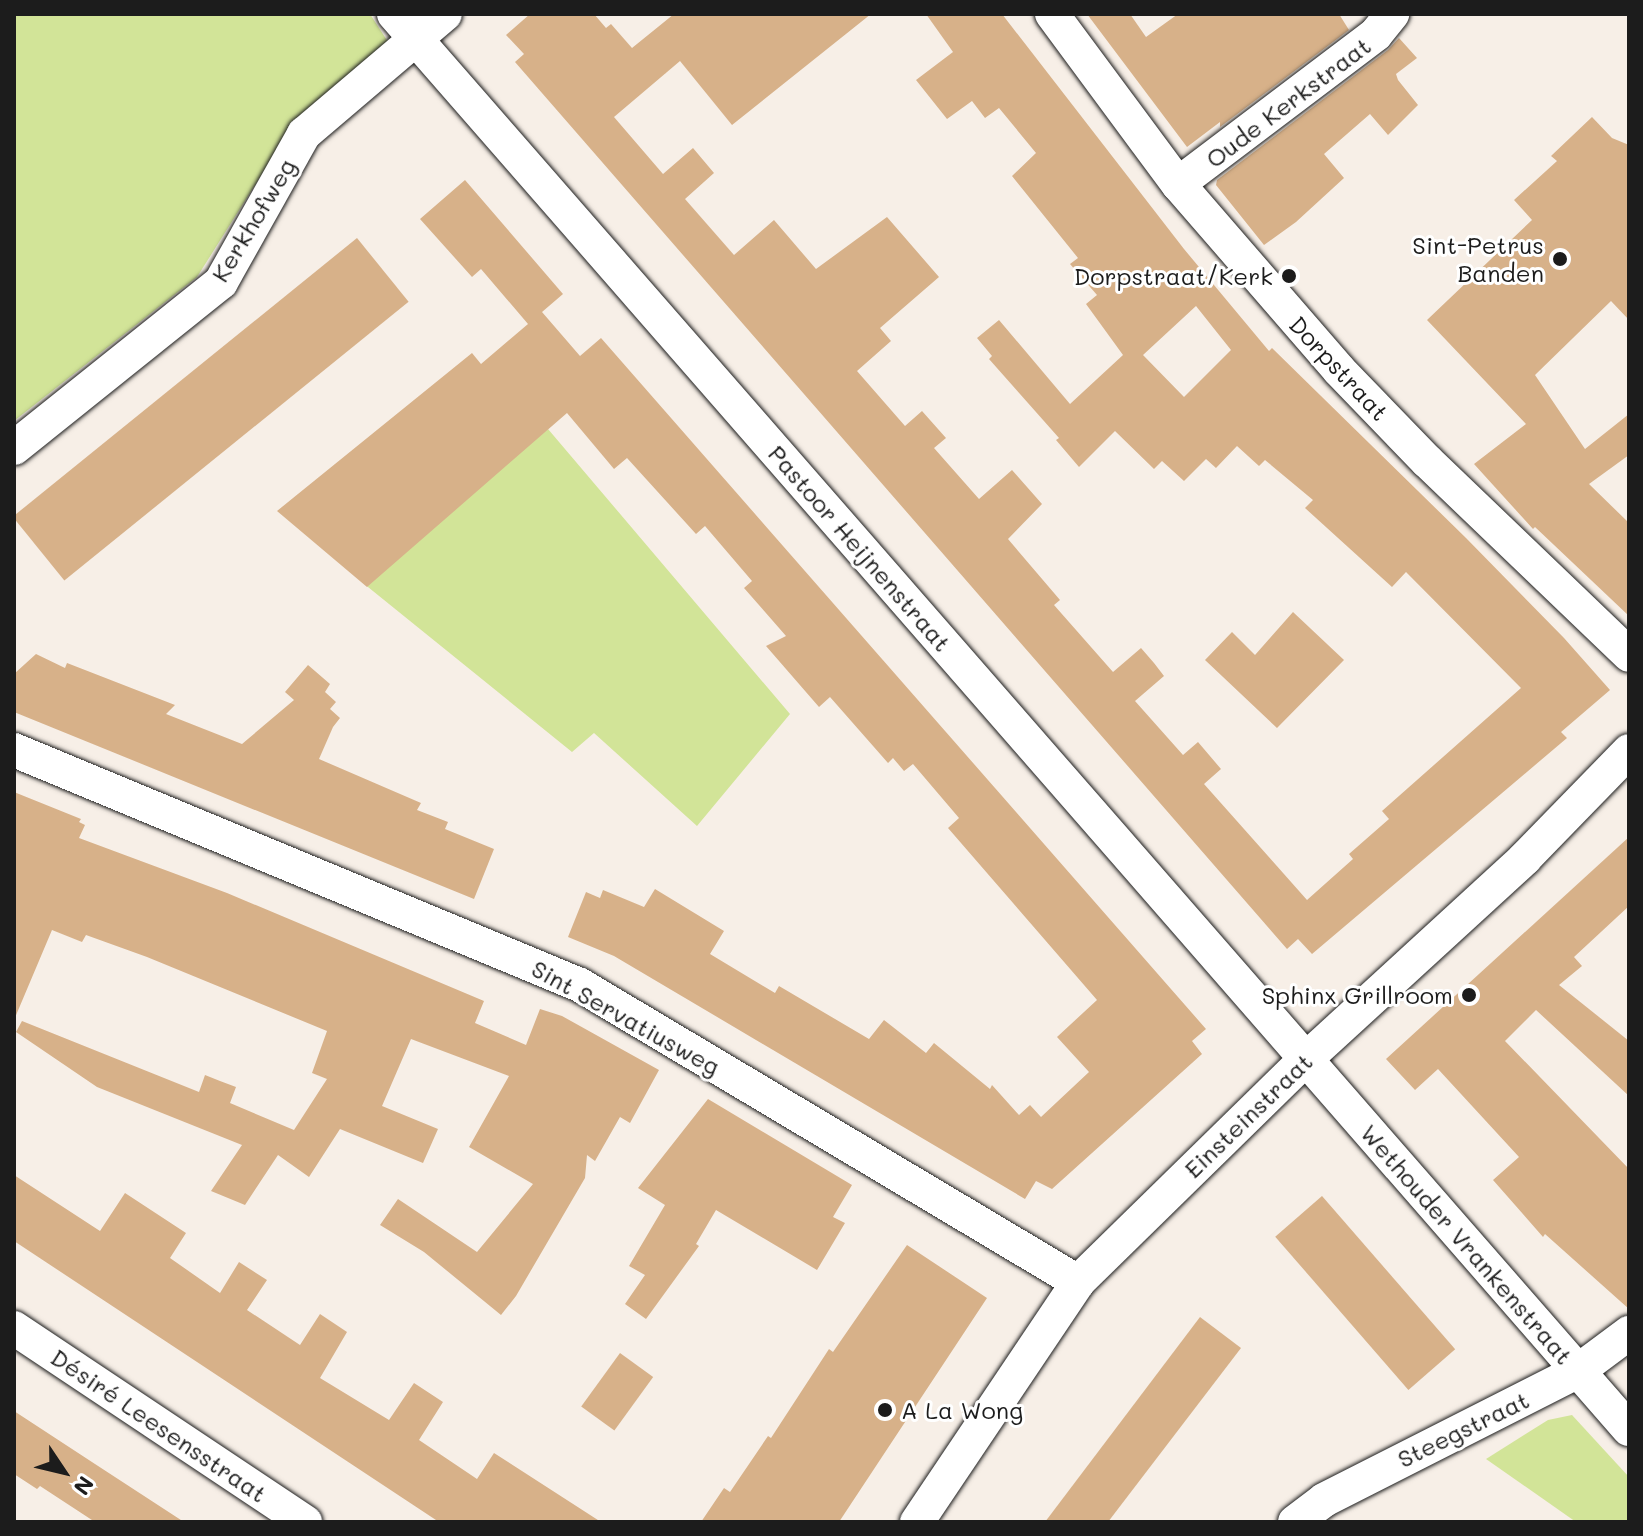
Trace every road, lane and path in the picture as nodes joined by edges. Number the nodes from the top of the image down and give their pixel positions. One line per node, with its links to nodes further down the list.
1 (445, 14): 4 (street, Kerkhofweg)
2 (1052, 14): 5 (street, Dorpstraat)
3 (1392, 14): 5 (street, Oude Kerkstraat)
4 (405, 26): 6 (street, Kerkhofweg); 10 (street, Pastoor Heijnenstraat)
5 (1178, 184): 7 (street, Dorpstraat)
6 (14, 448)
7 (1629, 655)
8 (14, 750): 11 (street, Sint Servatiusweg)
9 (1629, 751): 10 (street, Einsteinstraat)
10 (1306, 1059): 11 (street, Einsteinstraat); 14 (street, Wethouder Vrankenstraat)
11 (1078, 1282): 17 (street, Einsteinstraat)
12 (14, 1328): 16 (street, Désiré Leesensstraat)
13 (1629, 1333): 14 (street, Steegstraat)
14 (1578, 1371): 15 (street, Wethouder Vrankenstraat); 18 (street, Steegstraat)
15 (1629, 1429)
16 (305, 1522)
17 (917, 1522)
18 (1295, 1522)

